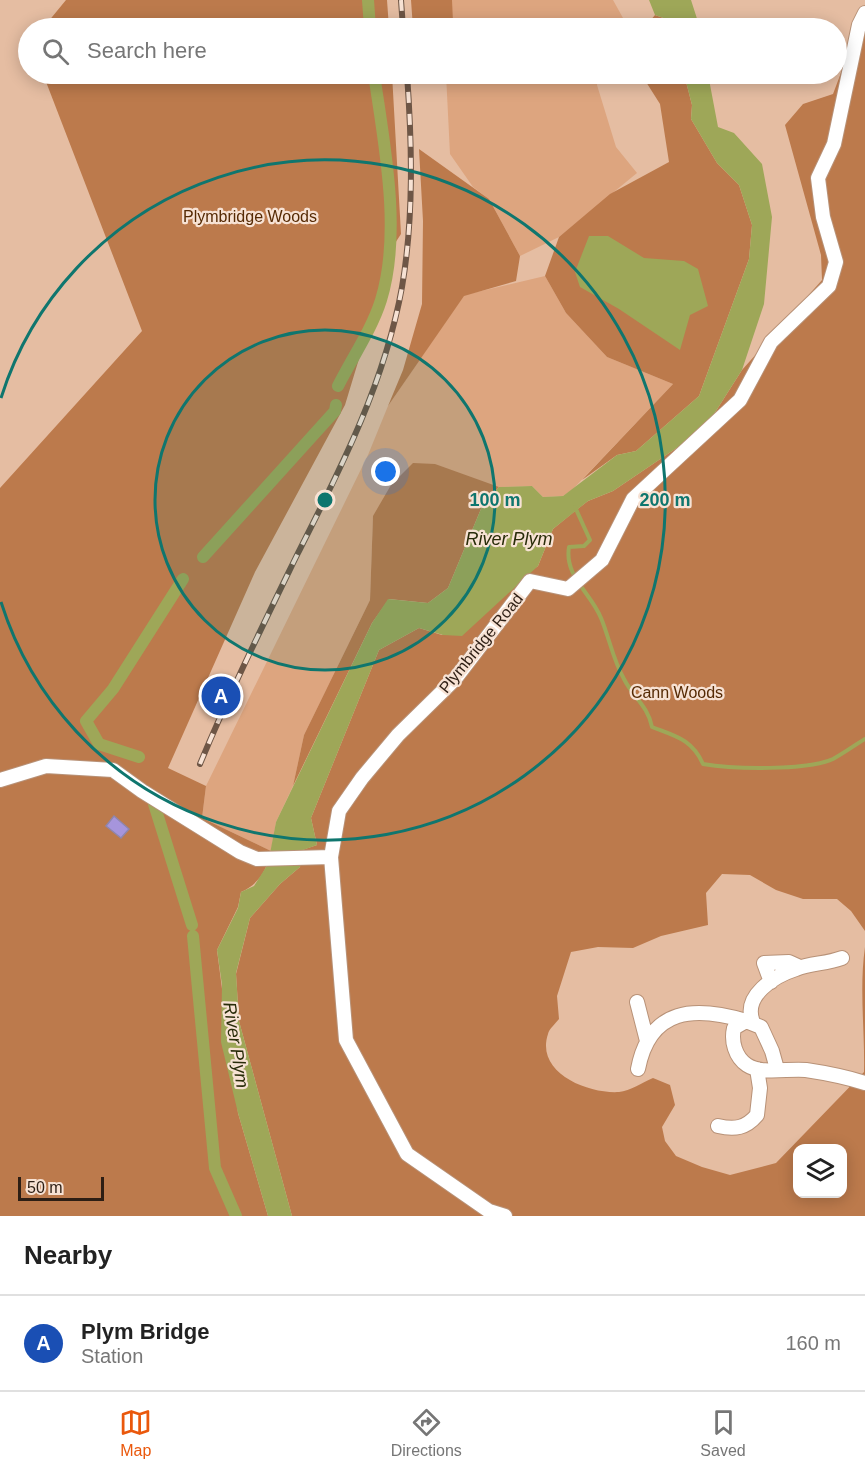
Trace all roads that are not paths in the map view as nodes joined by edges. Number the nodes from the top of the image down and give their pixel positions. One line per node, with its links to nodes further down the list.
1 (865, 13): 2 (street, Plymbridge Road)
2 (847, 82)
3 (847, 84): 5 (street, Plymbridge Road)
4 (0, 780): 5 (street)
5 (331, 857): 17 (street, Plymbridge Road)
6 (842, 958): 7 (street)
7 (800, 968): 8 (street); 8 (street)
8 (771, 982): 10 (street)
9 (637, 1002): 11 (street)
10 (749, 1021): 11 (street); 13 (street); 14 (street)
11 (647, 1041): 12 (street)
12 (638, 1069)
13 (757, 1069): 14 (street); 16 (street)
14 (777, 1069): 15 (street)
15 (865, 1083)
16 (718, 1126)
17 (505, 1216)

